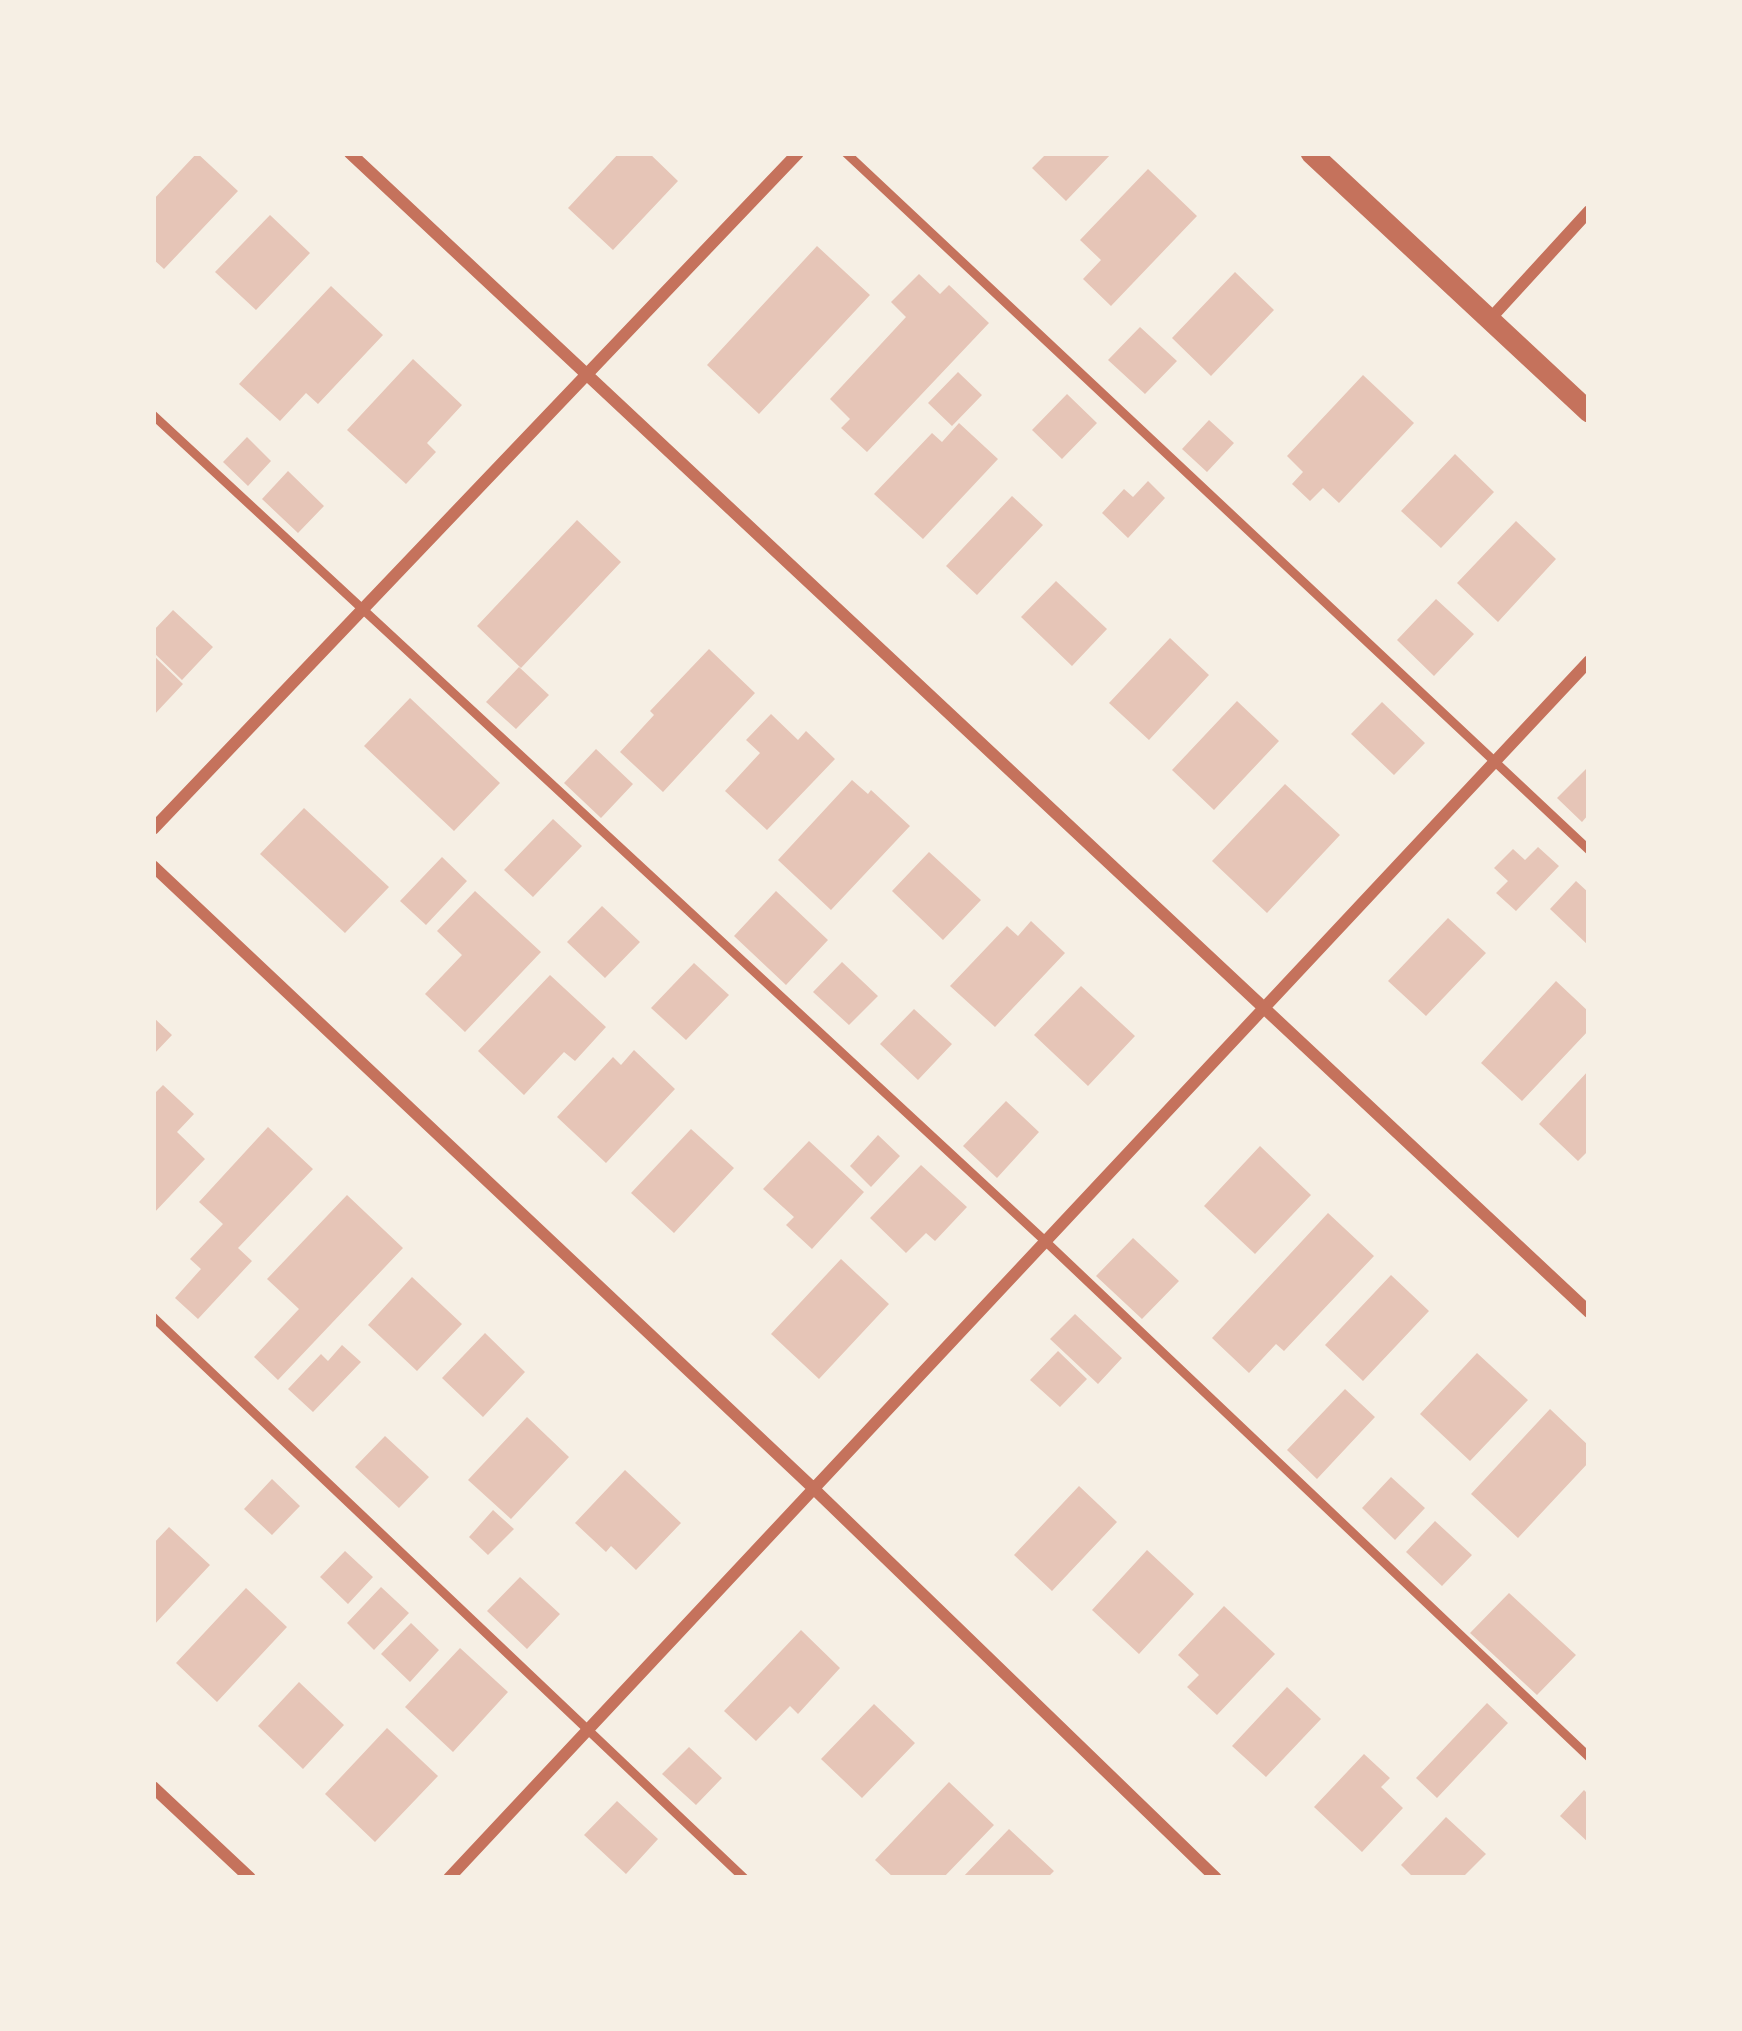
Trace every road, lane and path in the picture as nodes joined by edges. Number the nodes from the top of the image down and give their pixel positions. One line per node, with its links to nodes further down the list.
1 (350, 153): 7 (street)
2 (798, 153): 7 (street)
3 (846, 153): 12 (lane)
4 (1311, 153): 6 (street)
5 (1589, 211): 6 (street)
6 (1491, 317): 8 (street)
7 (587, 374): 10 (street); 16 (street)
8 (1589, 412)
9 (153, 415): 10 (lane)
10 (363, 610): 13 (street); 17 (lane)
11 (1589, 661): 12 (street)
12 (1495, 761): 14 (lane); 16 (street)
13 (153, 829)
14 (1589, 850)
15 (153, 866): 20 (street)
16 (1264, 1006): 17 (street); 18 (street)
17 (1044, 1240): 20 (street); 22 (lane)
18 (1589, 1312)
19 (153, 1317): 21 (lane)
20 (812, 1487): 21 (street); 27 (street)
21 (586, 1730): 25 (street); 26 (lane)
22 (1589, 1757)
23 (153, 1787): 24 (street)
24 (250, 1878)
25 (449, 1878)
26 (744, 1878)
27 (1216, 1878)

